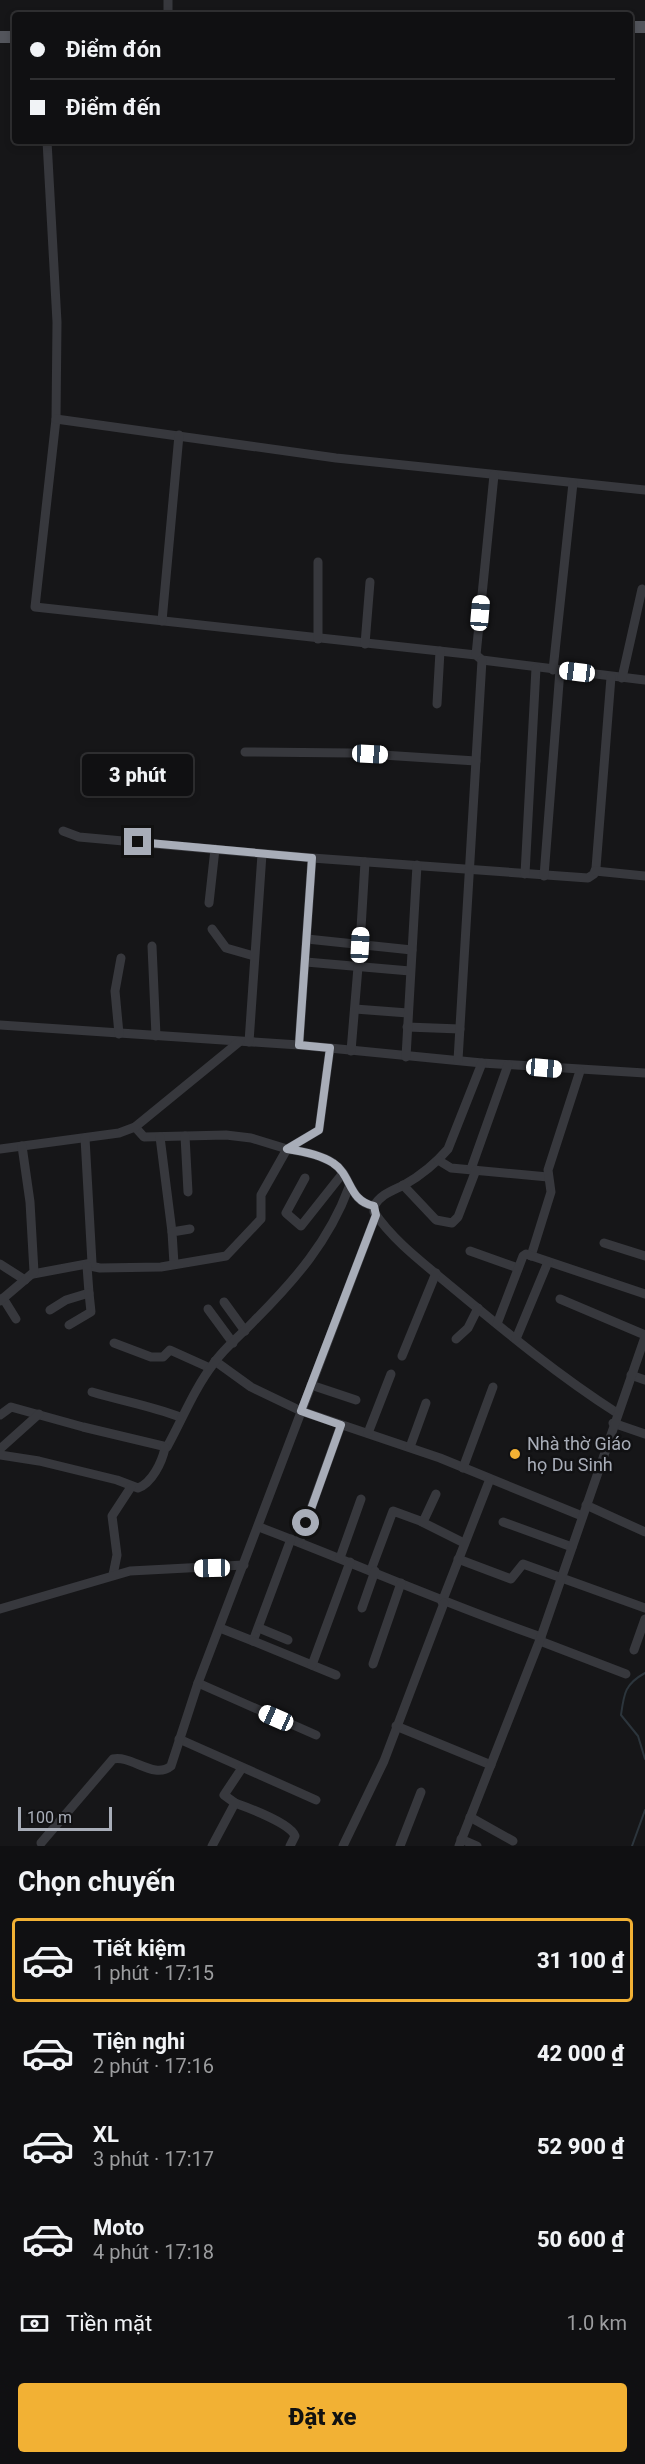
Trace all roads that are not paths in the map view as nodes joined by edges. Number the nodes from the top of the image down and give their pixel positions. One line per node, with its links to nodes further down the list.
1 (47, 144): 2 (street)
2 (56, 419): 3 (street); 10 (street)
3 (179, 435): 4 (street); 10 (street)
4 (494, 475): 5 (street); 14 (street)
5 (573, 483): 6 (street); 16 (street)
6 (645, 490)
7 (318, 562): 11 (street)
8 (370, 582): 12 (street)
9 (642, 589): 18 (street)
10 (162, 621): 11 (street)
11 (318, 639): 12 (street)
12 (365, 644): 13 (street)
13 (440, 651): 14 (street); 20 (street)
14 (479, 658): 15 (street); 22 (street)
15 (536, 668): 16 (street); 31 (street)
16 (556, 670): 17 (street); 32 (street)
17 (611, 676): 18 (street); 30 (street)
18 (622, 678): 19 (street)
19 (645, 680)
20 (437, 704)
21 (245, 752): 22 (street)
22 (476, 760): 29 (street)
23 (63, 831): 24 (street)
24 (215, 849): 25 (street); 34 (street)
25 (262, 854): 26 (street); 40 (street)
26 (312, 858): 27 (street); 36 (street)
27 (365, 862): 28 (street); 37 (street)
28 (417, 865): 29 (street); 39 (street)
29 (469, 868): 31 (street); 49 (street)
30 (595, 870): 32 (street); 33 (street)
31 (525, 874): 32 (street)
32 (544, 876)
33 (645, 876)
34 (209, 903)
35 (212, 929): 40 (street)
36 (308, 939): 37 (street); 42 (street)
37 (360, 945): 39 (street)
38 (152, 946): 51 (street)
39 (412, 950): 44 (street)
40 (254, 956): 52 (street)
41 (121, 958): 50 (street)
42 (306, 962): 43 (street); 53 (street)
43 (358, 967): 44 (street); 45 (street)
44 (410, 971): 46 (street)
45 (355, 1010): 46 (street); 55 (street)
46 (408, 1013): 48 (street)
47 (0, 1025): 50 (street)
48 (407, 1027): 49 (street); 56 (street)
49 (460, 1029): 57 (street)
50 (119, 1034): 51 (street)
51 (156, 1036): 52 (street)
52 (244, 1042): 53 (street); 62 (street)
53 (299, 1045): 54 (street)
54 (330, 1048): 55 (street); 68 (street)
55 (351, 1051): 56 (street)
56 (406, 1057): 57 (street)
57 (458, 1060): 58 (street)
58 (482, 1063): 59 (street); 69 (street)
59 (508, 1065): 60 (street); 70 (street)
60 (580, 1071): 61 (street); 72 (street)
61 (645, 1073)
62 (135, 1127): 64 (street); 65 (street)
63 (185, 1136): 64 (street); 68 (street); 76 (street)
64 (160, 1137): 79 (street)
65 (85, 1138): 66 (street); 87 (street)
66 (22, 1146): 67 (street); 90 (street)
67 (0, 1149)
68 (287, 1149): 71 (street); 86 (street)
69 (438, 1160): 70 (street); 74 (street)
70 (474, 1170): 72 (street); 74 (street)
71 (343, 1173): 73 (street); 75 (street)
72 (548, 1177): 82 (street)
73 (305, 1178)
74 (403, 1185): 77 (street)
75 (349, 1187): 77 (street); 102 (street)
76 (188, 1192)
77 (375, 1211): 89 (street); 113 (street)
78 (190, 1230): 79 (street)
79 (172, 1232): 86 (street)
80 (604, 1242): 83 (street)
81 (470, 1251): 88 (street)
82 (531, 1256): 84 (street); 88 (street)
83 (645, 1256)
84 (548, 1262): 92 (street); 105 (street)
85 (0, 1264): 90 (street)
86 (174, 1264): 87 (street)
87 (89, 1266): 90 (street); 91 (street)
88 (518, 1268): 100 (street)
89 (436, 1273): 96 (street); 108 (street)
90 (29, 1277): 93 (street)
91 (89, 1293): 98 (street); 101 (street)
92 (645, 1294)
93 (2, 1299): 99 (street)
94 (560, 1299): 103 (street)
95 (224, 1302): 102 (street)
96 (478, 1308): 100 (street); 104 (street)
97 (208, 1309): 107 (street)
98 (50, 1310)
99 (16, 1319)
100 (497, 1324): 105 (street)
101 (69, 1325)
102 (245, 1330): 107 (street)
103 (645, 1336): 111 (street)
104 (456, 1339)
105 (516, 1339): 122 (street)
106 (114, 1343): 109 (street)
107 (234, 1343): 109 (street)
108 (402, 1356)
109 (212, 1365): 118 (street); 121 (street)
110 (391, 1374): 124 (street)
111 (631, 1375): 112 (street); 122 (street)
112 (645, 1380)
113 (311, 1385): 116 (street); 118 (street)
114 (493, 1387): 130 (street)
115 (92, 1392): 121 (street)
116 (356, 1400)
117 (426, 1403): 126 (street)
118 (301, 1411): 123 (street); 139 (street)
119 (39, 1414): 120 (street); 127 (street); 128 (street)
120 (0, 1415)
121 (180, 1417): 127 (street)
122 (615, 1418): 125 (street); 135 (street)
123 (341, 1425): 124 (street); 141 (street)
124 (368, 1433): 126 (street)
125 (645, 1434)
126 (410, 1447): 130 (street)
127 (165, 1448): 132 (street)
128 (0, 1449)
129 (0, 1455): 132 (street)
130 (463, 1467): 131 (street)
131 (490, 1479): 136 (street); 142 (street)
132 (131, 1487): 149 (street)
133 (435, 1494): 137 (street)
134 (362, 1499): 144 (street)
135 (586, 1505): 136 (street); 140 (street)
136 (582, 1516): 143 (street)
137 (422, 1522): 142 (street); 148 (street)
138 (503, 1522): 143 (street)
139 (259, 1527): 141 (street); 147 (street)
140 (645, 1532)
141 (295, 1541): 144 (street); 158 (street)
142 (464, 1543): 145 (street)
143 (572, 1547): 150 (street)
144 (340, 1558): 146 (street)
145 (458, 1559): 150 (street); 152 (street)
146 (350, 1562): 148 (street); 164 (street)
147 (244, 1565): 149 (street); 157 (street)
148 (373, 1571): 151 (street); 153 (street)
149 (113, 1575): 155 (street)
150 (561, 1579): 154 (street); 159 (street)
151 (402, 1583): 152 (street); 163 (street)
152 (443, 1602): 159 (street); 168 (street)
153 (362, 1608)
154 (645, 1608)
155 (0, 1609)
156 (645, 1619): 162 (street)
157 (220, 1628): 161 (street); 167 (street)
158 (259, 1628): 160 (street); 161 (street)
159 (540, 1639): 165 (street); 171 (street)
160 (288, 1640)
161 (253, 1641): 164 (street)
162 (634, 1650)
163 (373, 1664)
164 (312, 1665): 166 (street)
165 (626, 1674)
166 (336, 1675)
167 (198, 1683): 169 (street); 170 (street)
168 (396, 1726): 171 (street); 182 (street)
169 (316, 1735)
170 (179, 1739): 172 (street); 179 (street)
171 (491, 1765): 176 (street)
172 (242, 1768): 174 (street); 175 (street)
173 (421, 1792): 183 (street)
174 (316, 1800)
175 (235, 1803): 180 (street); 181 (street)
176 (470, 1817): 177 (street); 178 (street)
177 (513, 1841)
178 (460, 1842): 184 (street)
179 (41, 1843)
180 (212, 1846)
181 (290, 1846)
182 (343, 1846)
183 (400, 1846)
184 (477, 1846)

